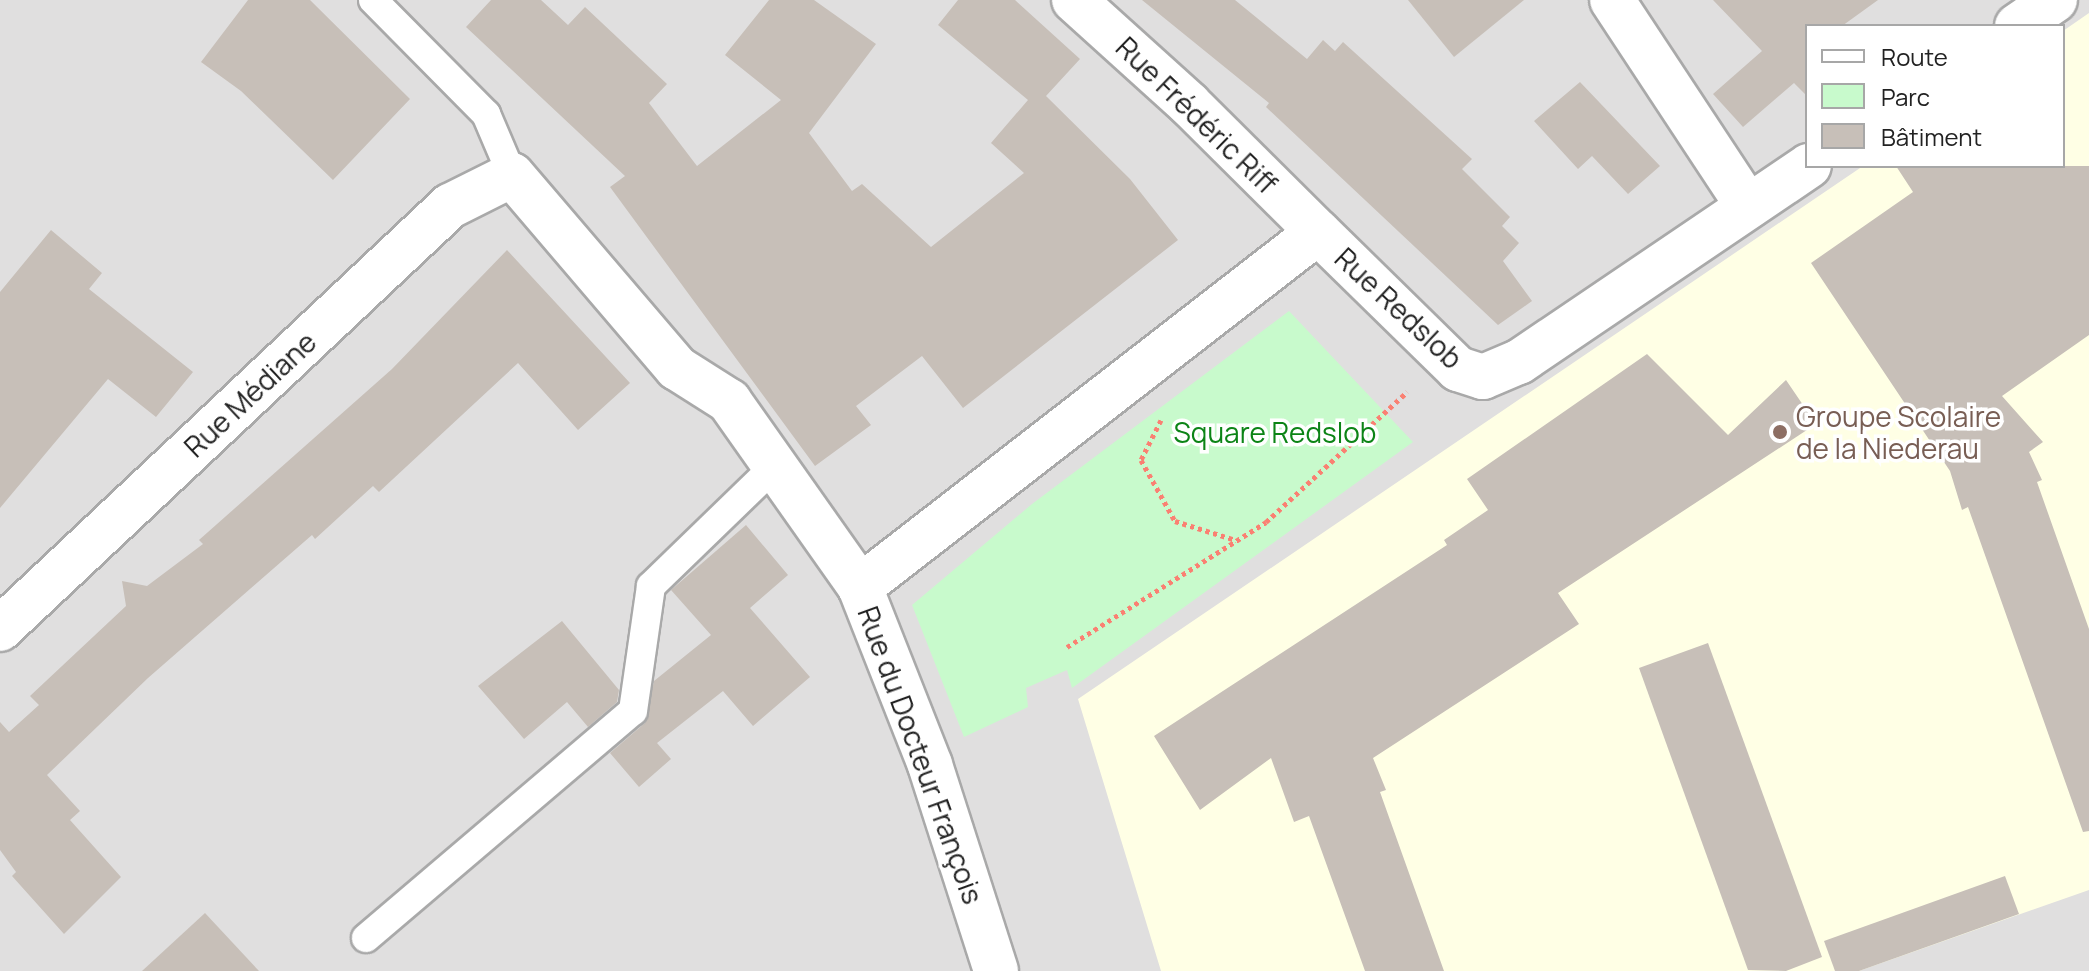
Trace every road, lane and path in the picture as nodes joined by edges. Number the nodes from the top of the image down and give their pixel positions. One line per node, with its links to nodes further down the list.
1 (373, 0): 7 (lane, Rue du Docteur François)
2 (1074, 0): 9 (street, Rue Frédéric Riff)
3 (1612, 0): 8 (street)
4 (2055, 0): 5 (street)
5 (2020, 24)
6 (1806, 168): 8 (street, Rue Redslob)
7 (512, 175): 12 (street, Rue du Docteur François); 15 (street, Rue Médiane)
8 (1748, 206): 11 (street, Rue Redslob)
9 (1318, 232): 10 (street, Rue Redslob); 11 (street, Rue Redslob)
10 (1159, 355): 13 (path); 14 (street, Rue Redslob)
11 (1445, 356): 13 (path)
12 (775, 466): 14 (street, Rue du Docteur François); 17 (lane)
13 (1237, 540): 16 (path)
14 (860, 587): 18 (street, Rue du Docteur François)
15 (0, 629)
16 (1067, 647)
17 (366, 938)
18 (996, 971)

